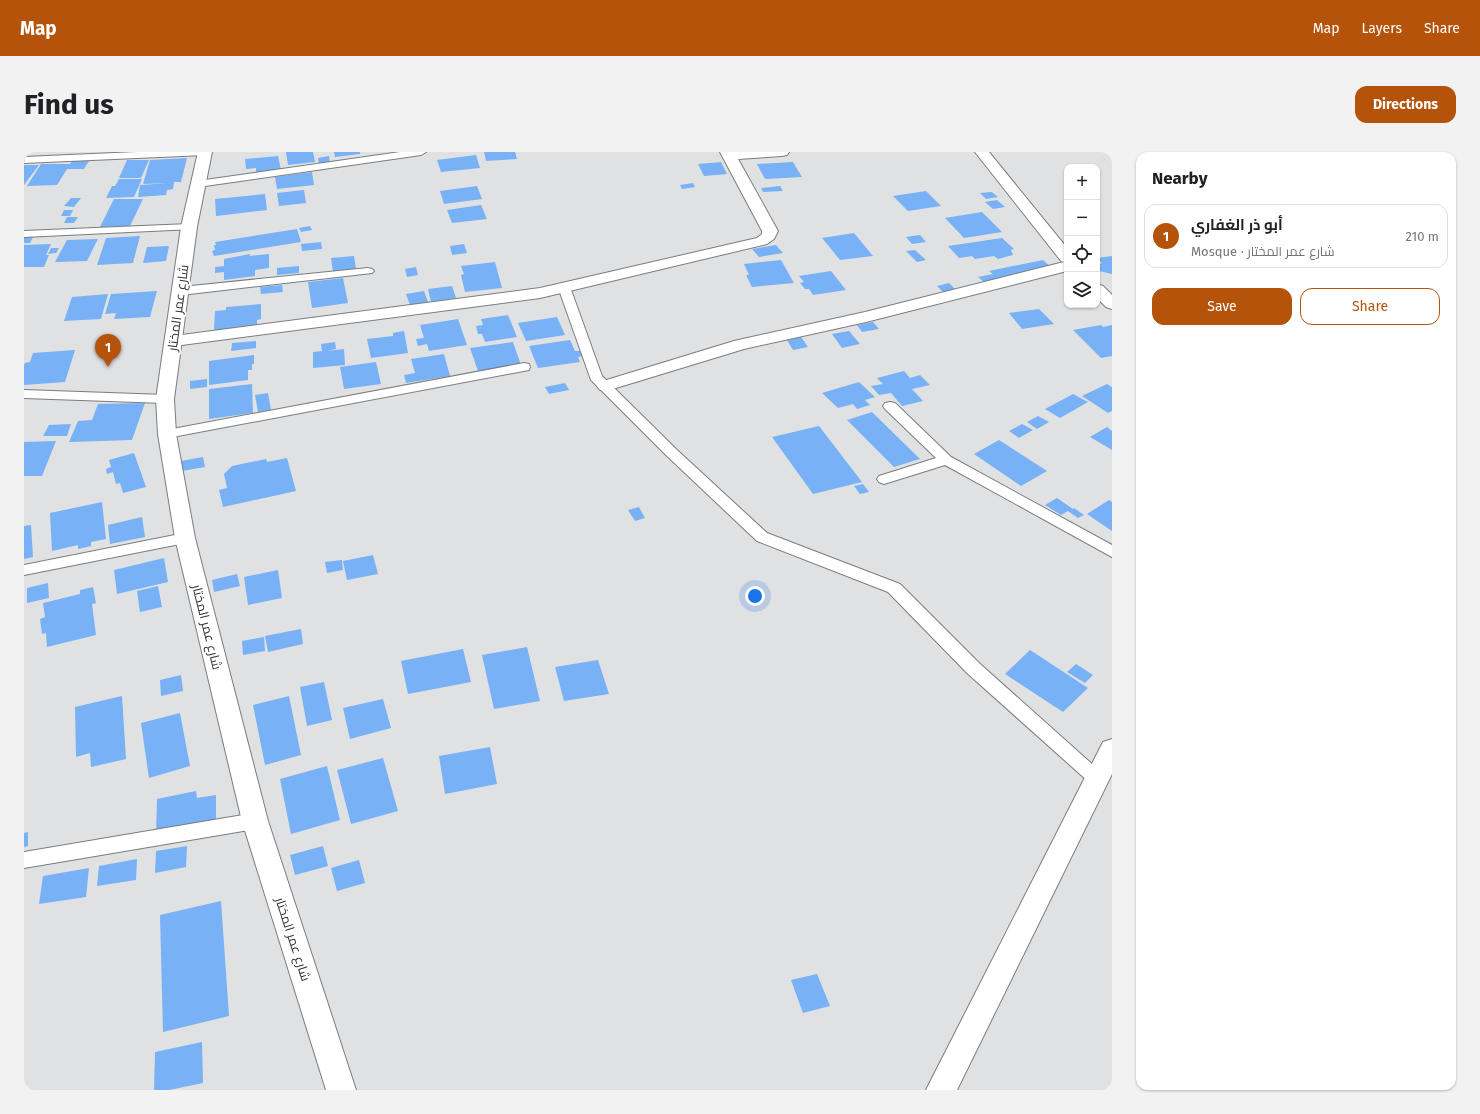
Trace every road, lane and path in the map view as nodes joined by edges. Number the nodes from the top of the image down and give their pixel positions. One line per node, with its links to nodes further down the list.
1 (205, 152): 6 (lane); 7 (street, شارع عمر المختار)
2 (421, 152): 7 (lane)
3 (782, 152): 5 (street)
4 (982, 152): 10 (street)
5 (728, 154): 13 (street)
6 (24, 160)
7 (198, 184): 8 (street, شارع عمر المختار)
8 (189, 227): 9 (lane); 14 (street, شارع عمر المختار)
9 (24, 234)
10 (1064, 254)
11 (1064, 267): 19 (street)
12 (368, 271): 14 (lane)
13 (564, 287): 17 (street); 19 (lane)
14 (181, 291): 17 (street, شارع عمر المختار)
15 (1100, 292): 16 (street)
16 (1112, 304)
17 (174, 341): 21 (street, شارع عمر المختار)
18 (524, 368): 23 (lane)
19 (606, 386): 30 (lane)
20 (24, 394): 21 (lane)
21 (166, 399): 23 (street, شارع عمر المختار)
22 (890, 406): 24 (lane)
23 (167, 434): 26 (street, شارع عمر المختار)
24 (946, 460): 25 (lane); 27 (lane)
25 (884, 480)
26 (185, 538): 28 (lane); 31 (street, شارع عمر المختار)
27 (1112, 552)
28 (24, 570)
29 (1112, 749): 30 (street)
30 (1096, 778): 34 (street)
31 (255, 821): 32 (lane); 33 (street, شارع عمر المختار)
32 (24, 860)
33 (341, 1090)
34 (941, 1090)

